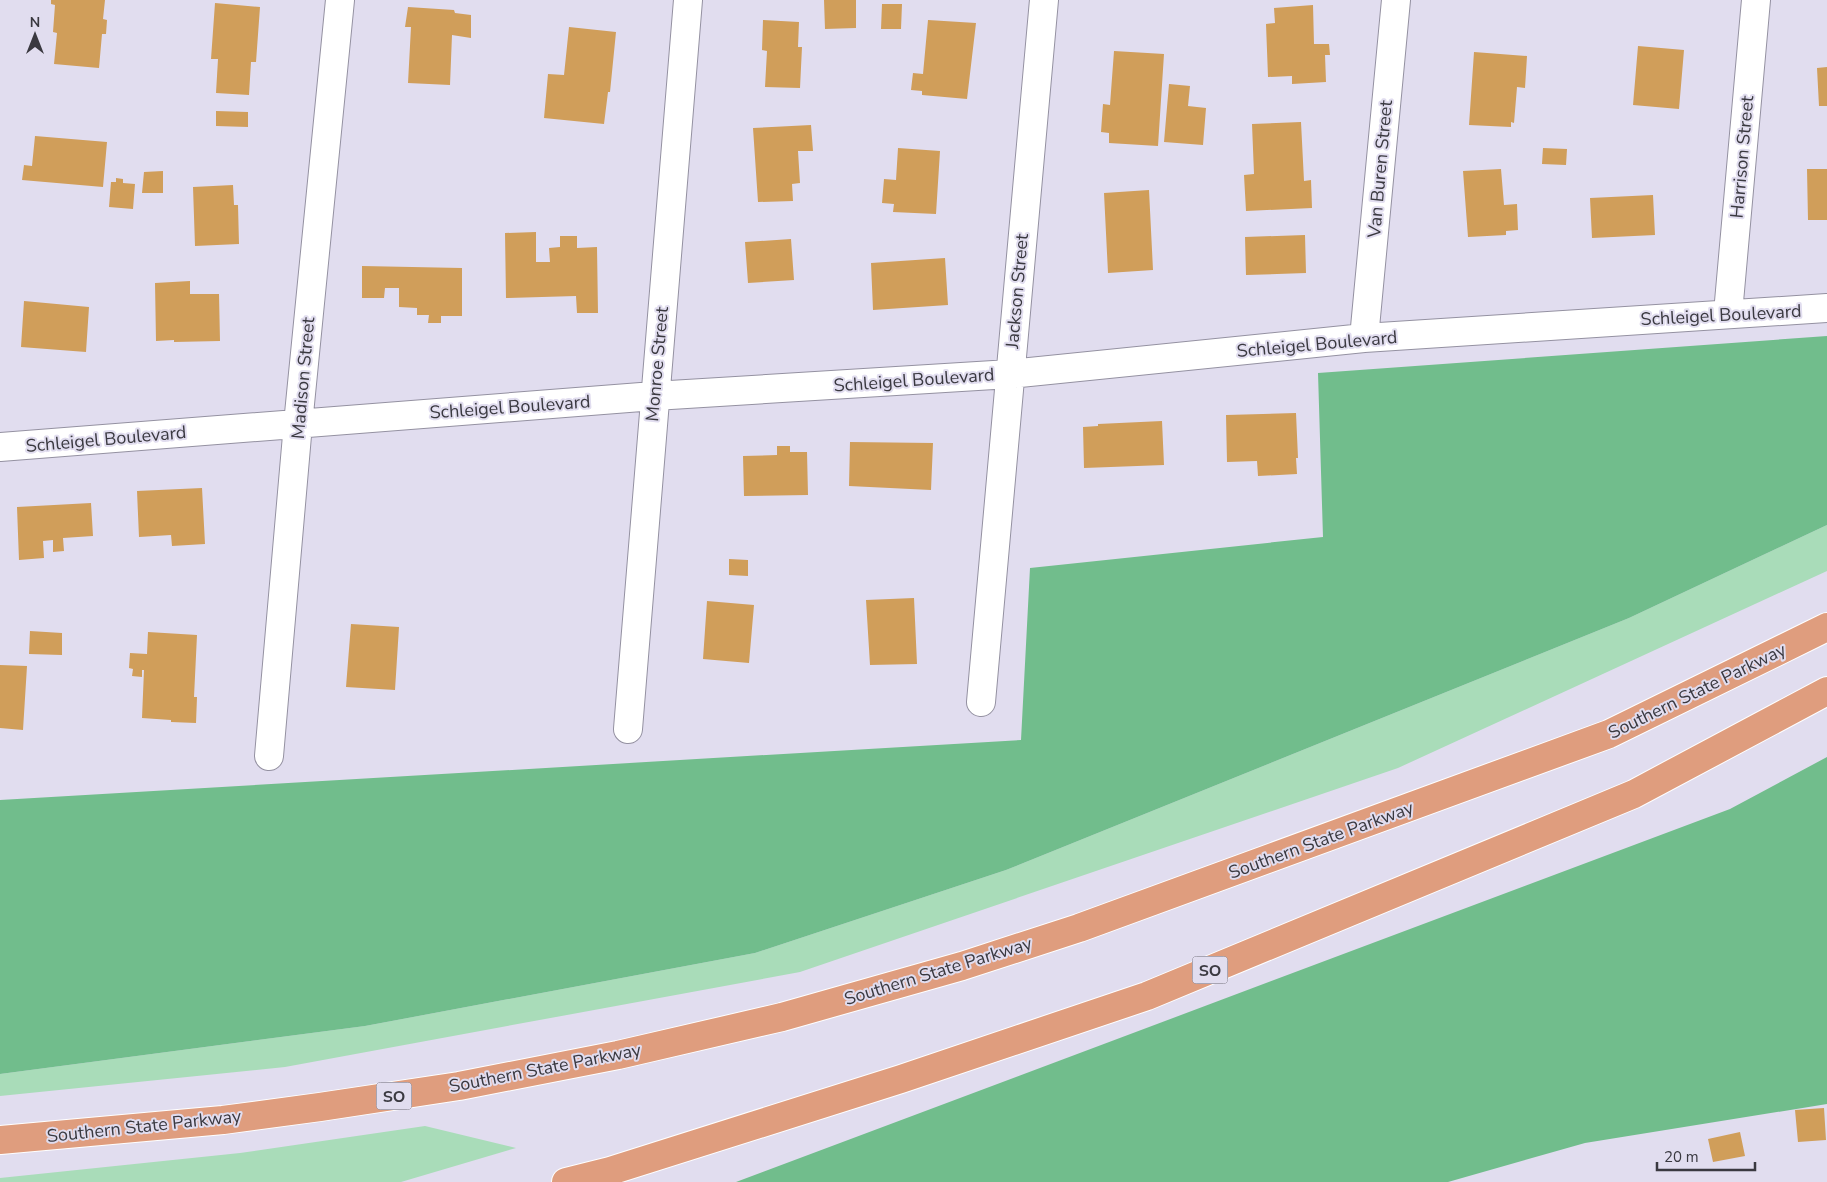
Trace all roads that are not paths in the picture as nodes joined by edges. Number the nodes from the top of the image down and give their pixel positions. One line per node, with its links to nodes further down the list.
1 (340, 0): 11 (street, Madison Street)
2 (688, 0): 10 (street, Monroe Street)
3 (1044, 0): 9 (street, Jackson Street)
4 (1396, 0): 8 (street, Van Buren Street)
5 (1756, 0): 7 (street, Harrison Street)
6 (1827, 308): 7 (street, Schleigel Boulevard)
7 (1728, 313): 8 (street, Schleigel Boulevard)
8 (1364, 338): 9 (street, Schleigel Boulevard)
9 (1010, 374): 10 (street, Schleigel Boulevard); 15 (street, Jackson Street)
10 (654, 396): 11 (street, Schleigel Boulevard); 16 (street, Monroe Street)
11 (298, 424): 12 (street, Schleigel Boulevard); 17 (street, Madison Street)
12 (0, 448)
13 (1827, 628): 18 (highway, Southern State Parkway / SO)
14 (1827, 691): 19 (highway, SO)
15 (981, 702)
16 (628, 728)
17 (269, 756)
18 (0, 1140)
19 (566, 1182)

